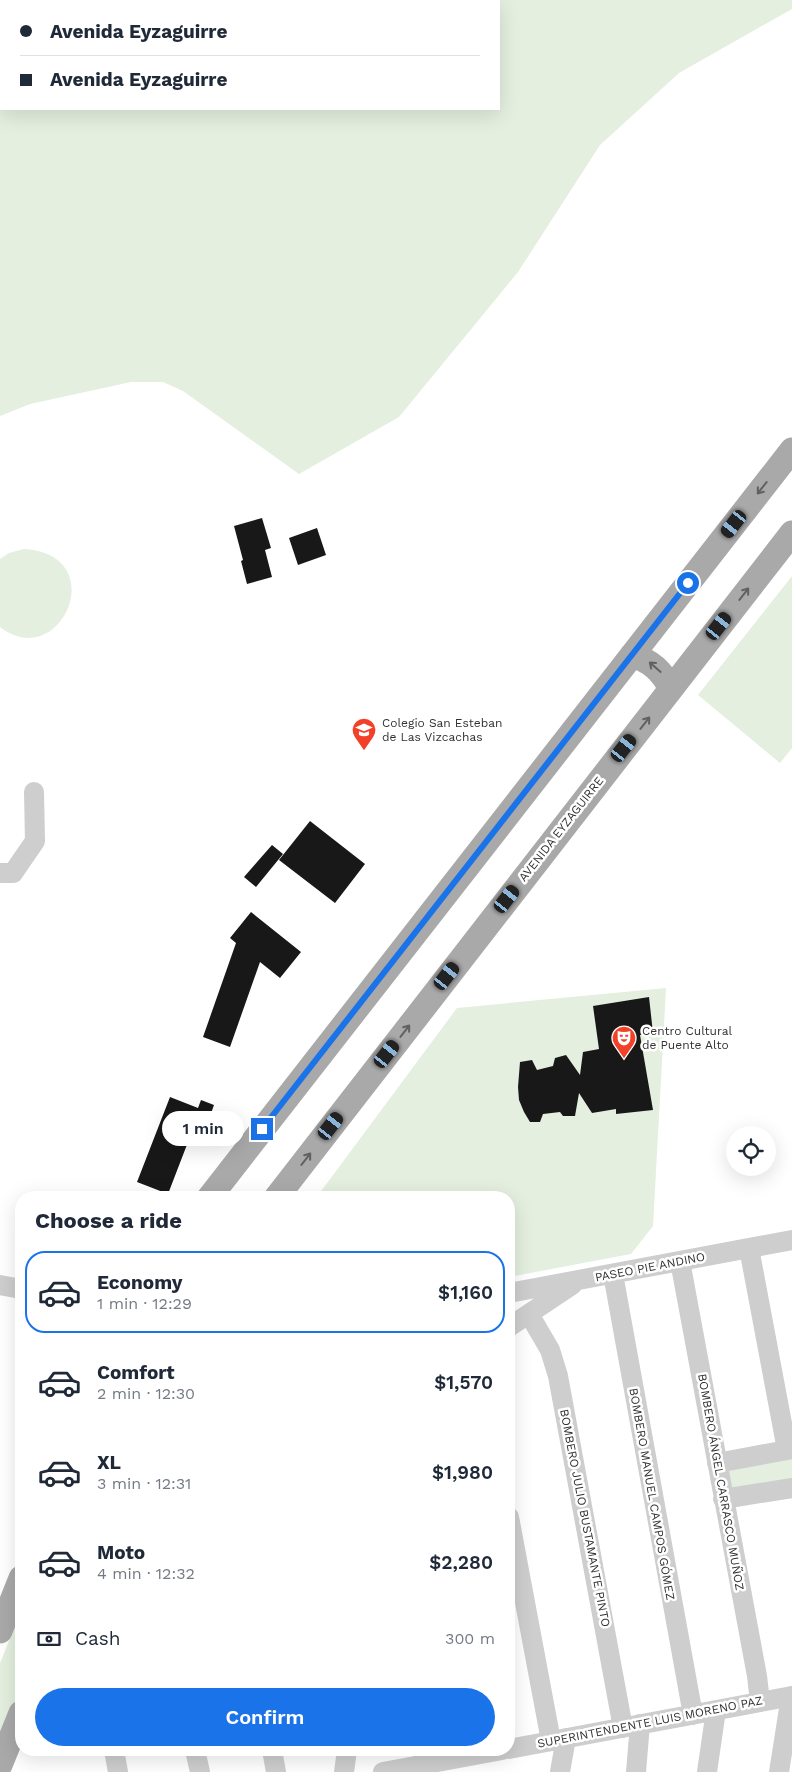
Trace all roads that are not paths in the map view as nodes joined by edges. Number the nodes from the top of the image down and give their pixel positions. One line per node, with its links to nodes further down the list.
1 (792, 450): 3 (main road, one-way to 3)
2 (792, 533): 4 (main road, AVENIDA EYZAGUIRRE, one-way to 2)
3 (632, 655): 4 (main road, one-way to 3); 7 (main road)
4 (671, 689): 10 (main road, AVENIDA EYZAGUIRRE, one-way to 4)
5 (34, 792): 6 (street)
6 (0, 873)
7 (229, 1172): 8 (main road); 9 (main road)
8 (214, 1191)
9 (231, 1191)
10 (281, 1191)
11 (792, 1240): 12 (street, PASEO PIE ANDINO)
12 (749, 1248): 13 (street, PASEO PIE ANDINO); 21 (street)
13 (680, 1261): 14 (street, PASEO PIE ANDINO); 22 (street, BOMBERO ÁNGEL CARRASCO MUÑOZ)
14 (613, 1274): 15 (street, PASEO PIE ANDINO); 31 (street, BOMBERO MANUEL CAMPOS GÓMEZ)
15 (578, 1281): 18 (street, PASEO PIE ANDINO); 19 (street)
16 (0, 1285): 17 (street)
17 (15, 1288)
18 (515, 1292)
19 (529, 1314): 20 (street); 32 (street, BOMBERO JULIO BUSTAMANTE PINTO)
20 (515, 1323)
21 (790, 1450): 22 (street)
22 (717, 1463): 24 (street, BOMBERO ÁNGEL CARRASCO MUÑOZ)
23 (792, 1488): 24 (street)
24 (723, 1499): 29 (street, BOMBERO ÁNGEL CARRASCO MUÑOZ)
25 (515, 1544): 34 (street)
26 (15, 1593): 27 (main road)
27 (0, 1631)
28 (792, 1696): 29 (street, SUPERINTENDENTE LUIS MORENO PAZ); 51 (street)
29 (760, 1702): 30 (street, SUPERINTENDENTE LUIS MORENO PAZ)
30 (716, 1710): 31 (street, SUPERINTENDENTE LUIS MORENO PAZ); 50 (street)
31 (693, 1715): 32 (street, SUPERINTENDENTE LUIS MORENO PAZ)
32 (632, 1726): 34 (street, SUPERINTENDENTE LUIS MORENO PAZ); 49 (street, BOMBERO JULIO BUSTAMANTE PINTO)
33 (15, 1727): 36 (main road)
34 (558, 1740): 35 (street, SUPERINTENDENTE LUIS MORENO PAZ); 48 (street)
35 (515, 1748)
36 (2, 1756)
37 (115, 1756): 43 (street)
38 (196, 1756): 44 (street)
39 (273, 1756): 45 (street)
40 (346, 1756): 46 (street)
41 (479, 1759): 42 (street)
42 (437, 1761): 47 (street)
43 (118, 1772)
44 (200, 1772)
45 (276, 1772)
46 (344, 1772)
47 (383, 1772)
48 (560, 1772)
49 (636, 1772)
50 (707, 1772)
51 (779, 1772)

